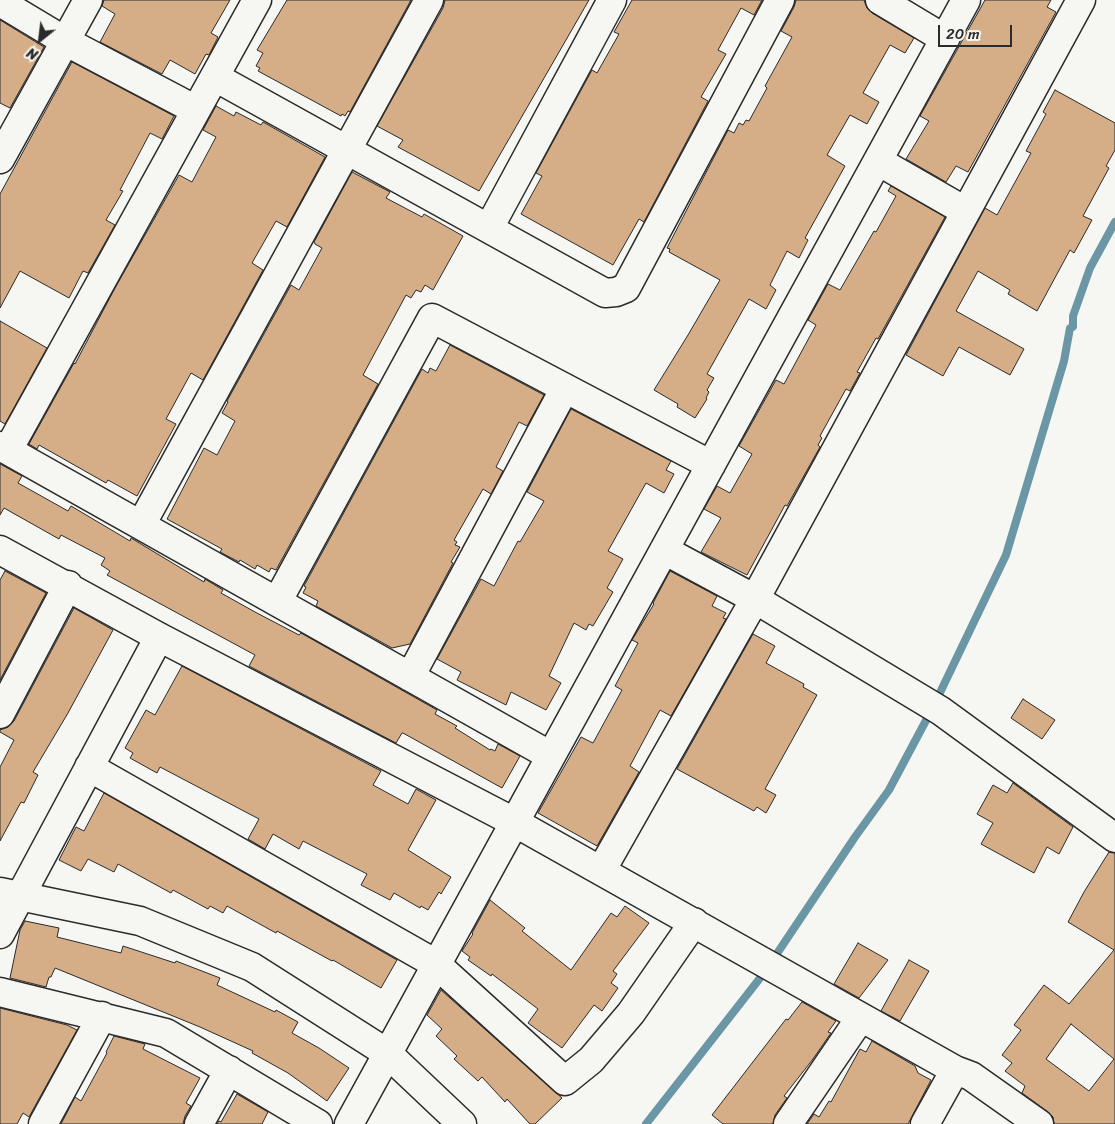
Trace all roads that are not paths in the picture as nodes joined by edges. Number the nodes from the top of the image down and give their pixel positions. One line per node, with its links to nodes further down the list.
1 (88, 0): 11 (street)
2 (257, 0): 12 (street)
3 (429, 0): 14 (street)
4 (612, 0): 18 (street)
5 (780, 0): 18 (street)
6 (880, 0): 10 (street)
7 (966, 0): 10 (street)
8 (1081, 0): 17 (street)
9 (0, 2): 11 (street)
10 (945, 39): 16 (street)
11 (65, 41): 13 (street); 15 (street)
12 (215, 77): 13 (street); 14 (street)
13 (196, 110): 20 (street)
14 (347, 150): 18 (street); 22 (street)
15 (0, 159)
16 (878, 161): 17 (street); 21 (street)
17 (965, 211): 26 (street)
18 (488, 228)
19 (565, 388): 21 (street); 27 (street); 29 (street)
20 (4, 448): 22 (street)
21 (710, 465): 24 (street)
22 (141, 525): 27 (street)
23 (0, 550): 25 (street)
24 (664, 550): 26 (street); 31 (street)
25 (68, 586): 28 (street); 30 (street)
26 (755, 599): 34 (street); 35 (street)
27 (277, 602): 29 (street)
28 (158, 637): 32 (street); 33 (street)
29 (410, 677): 31 (street)
30 (0, 714)
31 (550, 756): 33 (street)
32 (89, 767): 36 (street); 39 (street)
33 (514, 822): 35 (street); 39 (street)
34 (1115, 838)
35 (601, 871): 37 (street)
36 (10, 894): 38 (street); 43 (street)
37 (694, 922): 39 (street); 42 (street)
38 (0, 934)
39 (436, 964): 43 (street)
40 (0, 992): 41 (street)
41 (102, 1016): 44 (street); 46 (street)
42 (861, 1016): 45 (street); 51 (street)
43 (387, 1053): 49 (street); 50 (street)
44 (229, 1070): 47 (street); 48 (street)
45 (955, 1070): 52 (street); 53 (street)
46 (43, 1124)
47 (199, 1124)
48 (318, 1124)
49 (349, 1124)
50 (462, 1124)
51 (788, 1124)
52 (925, 1124)
53 (1039, 1124)

